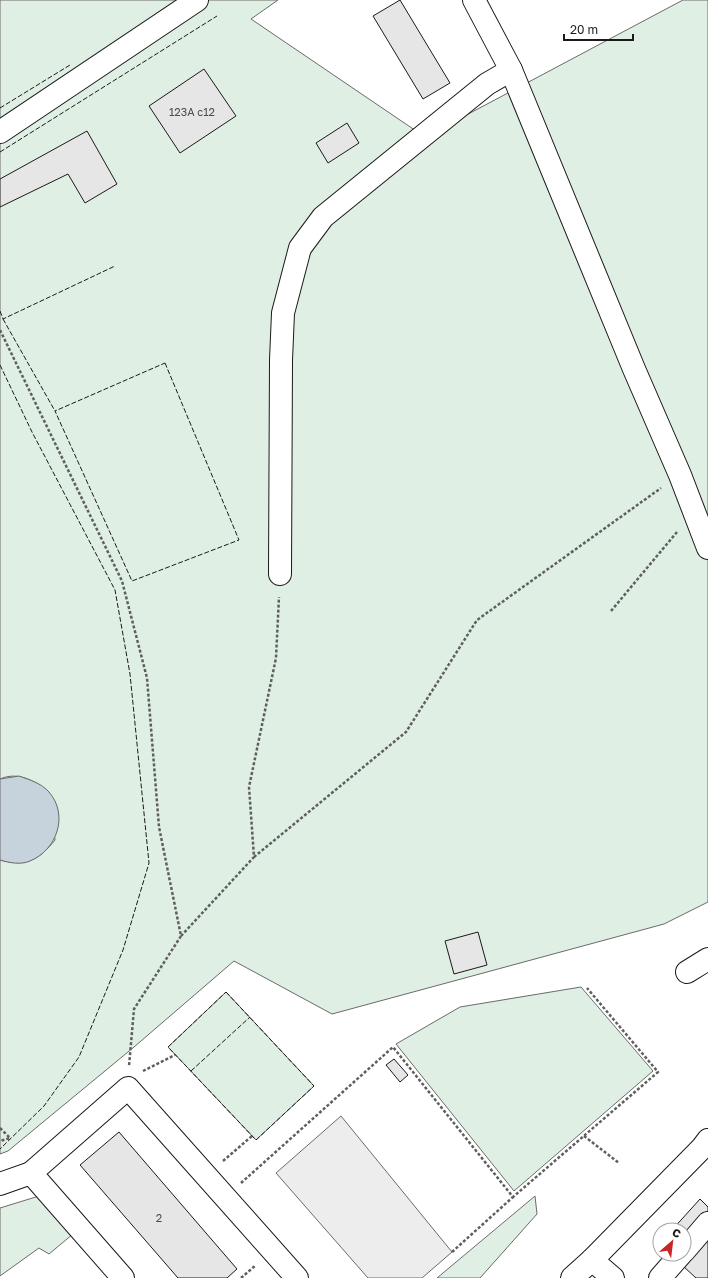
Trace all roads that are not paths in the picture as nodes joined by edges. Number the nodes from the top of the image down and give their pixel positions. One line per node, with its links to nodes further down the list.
1 (197, 0): 4 (main road)
2 (474, 0): 3 (main road)
3 (511, 70): 5 (main road); 6 (main road)
4 (0, 132)
5 (708, 548)
6 (280, 574)
7 (708, 959): 8 (main road)
8 (686, 972)
9 (708, 1140): 14 (main road)
10 (31, 1173): 11 (main road); 16 (main road); 17 (main road)
11 (0, 1184)
12 (708, 1223): 13 (main road)
13 (692, 1242)
14 (592, 1260): 18 (main road); 19 (main road)
15 (674, 1262): 20 (main road)
16 (123, 1278)
17 (297, 1278)
18 (572, 1278)
19 (613, 1278)
20 (660, 1278)

